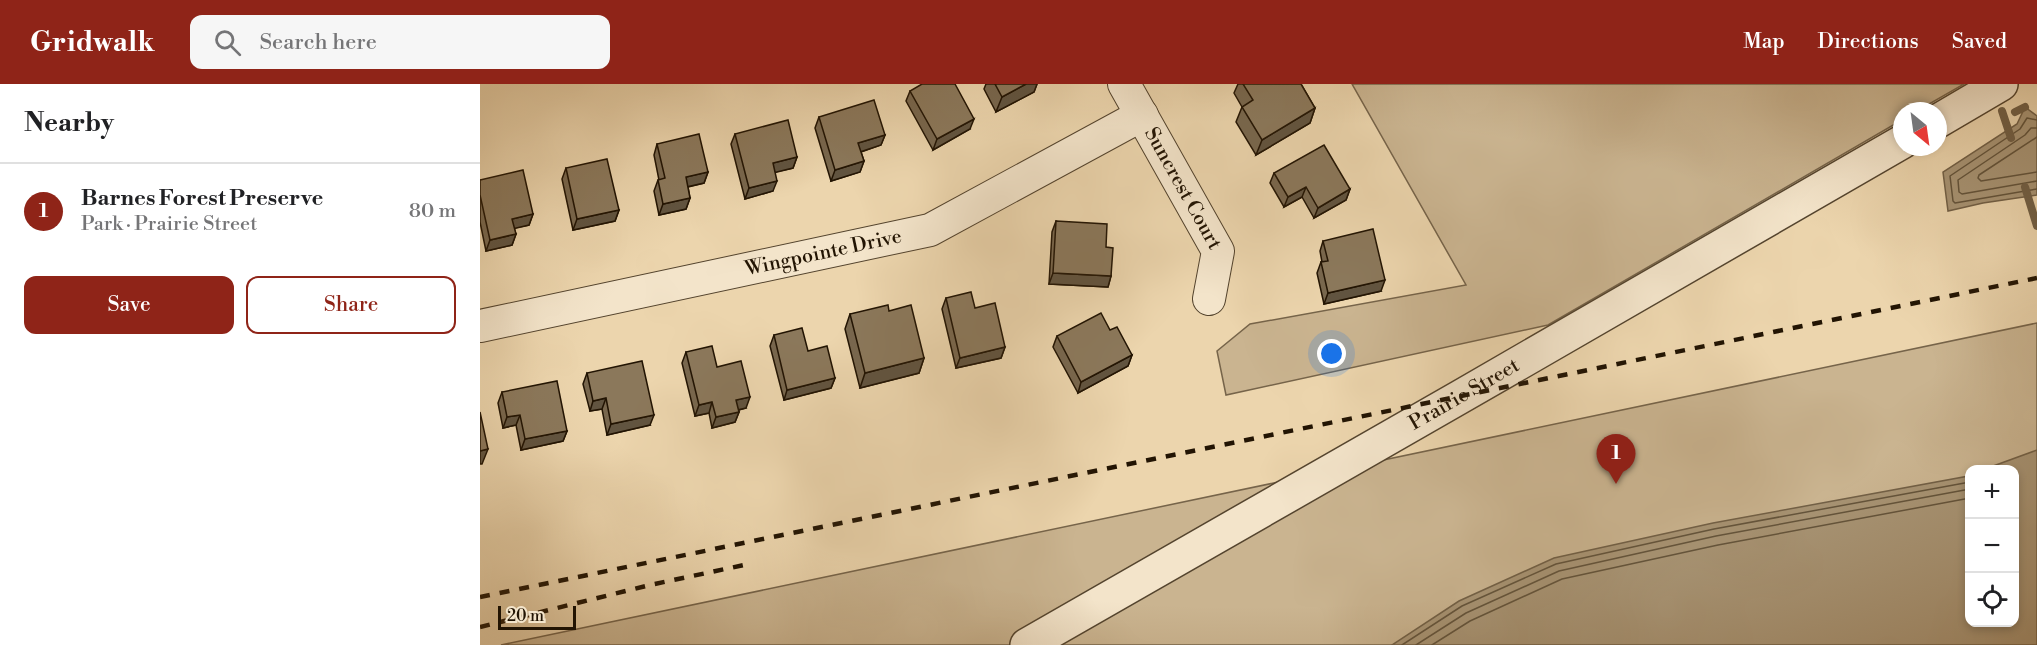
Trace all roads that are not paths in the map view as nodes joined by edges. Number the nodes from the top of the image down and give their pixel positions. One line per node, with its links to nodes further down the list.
1 (1124, 84): 3 (street, Suncrest Court)
2 (2001, 84): 4 (street)
3 (1142, 115): 6 (street, Suncrest Court); 7 (street, Wingpointe Drive)
4 (1947, 116)
5 (1893, 146): 8 (street, Prairie Street)
6 (1209, 299)
7 (480, 326)
8 (1027, 645)

